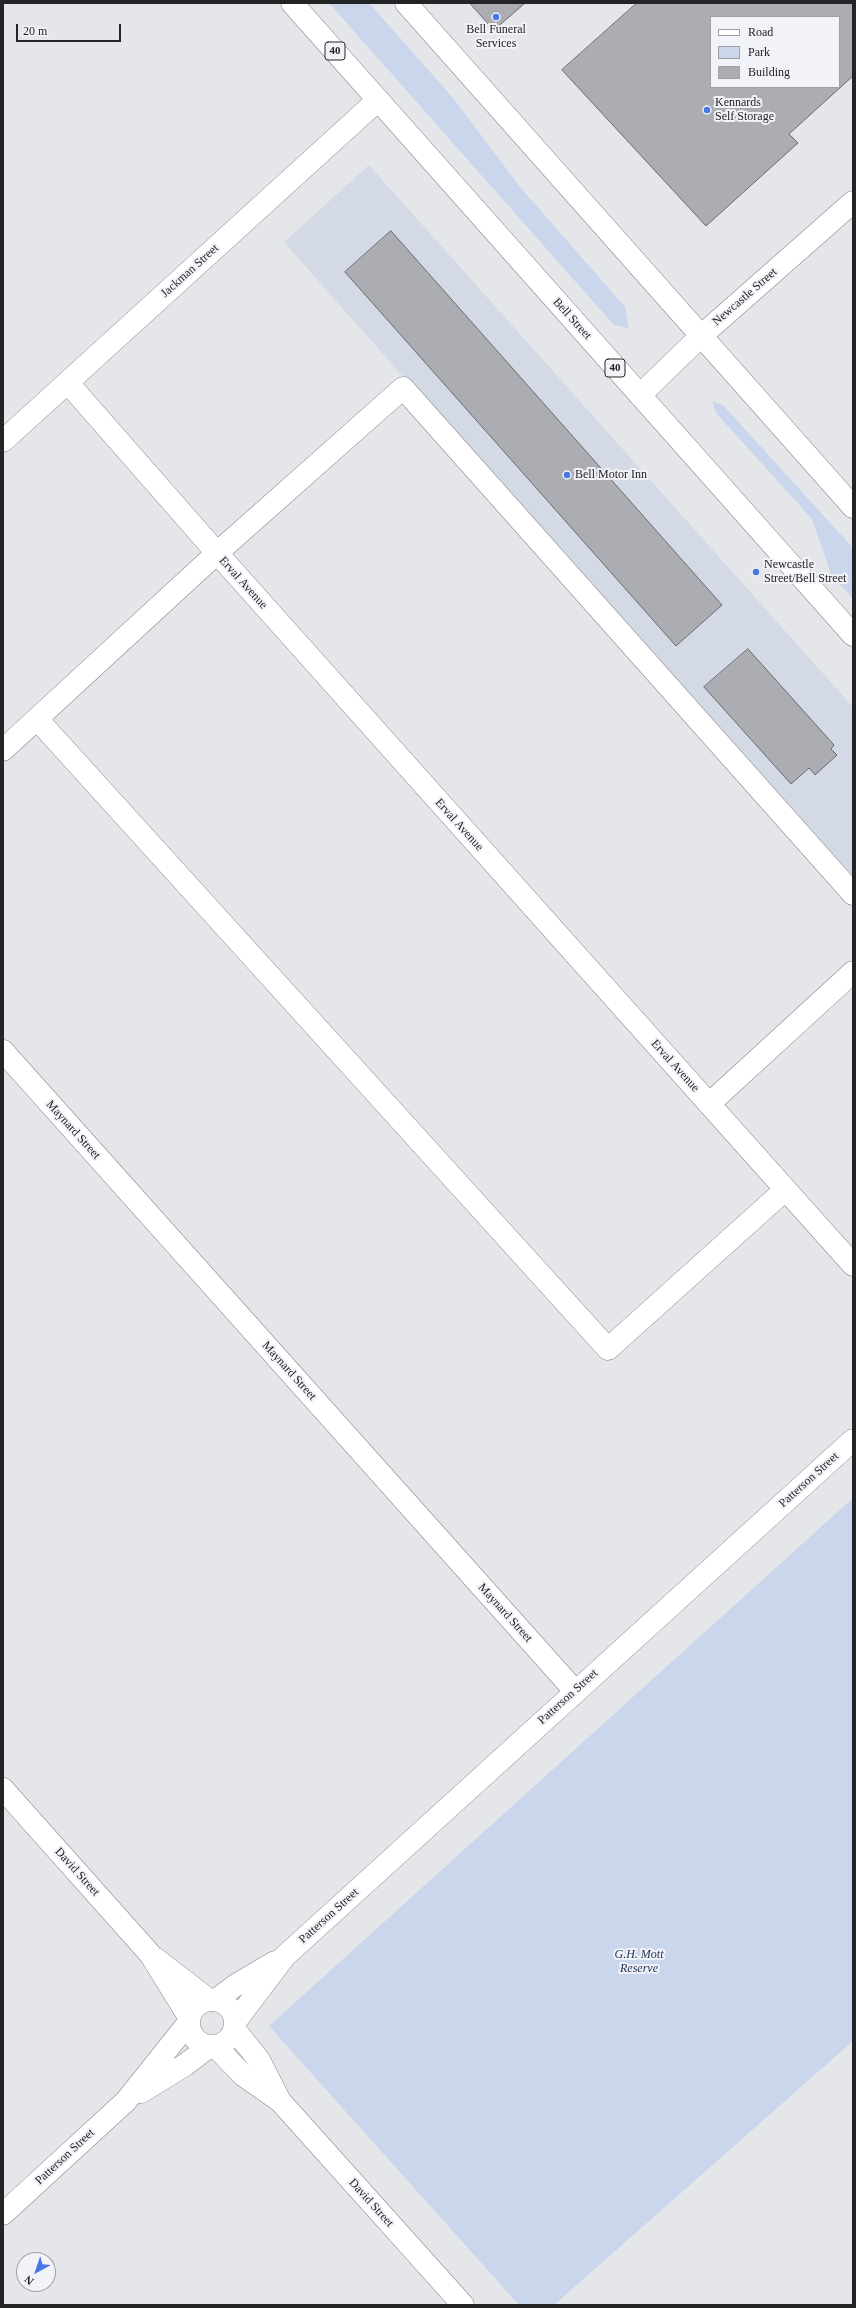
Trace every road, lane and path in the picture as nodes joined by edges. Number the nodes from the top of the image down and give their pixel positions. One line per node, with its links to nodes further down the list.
1 (292, 3): 3 (main road, Bell Street / 40)
2 (406, 3): 5 (main road)
3 (378, 100): 6 (main road, Jackman Street); 7 (main road, Bell Street / 40)
4 (853, 202): 5 (main road, Newcastle Street)
5 (701, 336): 7 (main road, Newcastle Street); 9 (main road)
6 (68, 383): 8 (main road, Jackman Street); 10 (main road, Erval Avenue)
7 (640, 395): 11 (main road, Bell Street / 40)
8 (3, 442)
9 (853, 506)
10 (217, 553): 12 (main road); 14 (main road); 17 (main road, Erval Avenue)
11 (853, 635)
12 (37, 719): 13 (main road); 18 (main road)
13 (3, 750)
14 (853, 894)
15 (853, 972): 17 (main road)
16 (3, 1051): 21 (main road, Maynard Street)
17 (709, 1104): 18 (main road, Erval Avenue)
18 (785, 1190): 19 (main road, Erval Avenue)
19 (853, 1265)
20 (853, 1440): 21 (main road, Patterson Street)
21 (575, 1691): 24 (main road, Patterson Street)
22 (3, 1789): 23 (main road, David Street)
23 (150, 1954): 25 (main road, David Street); 26 (main road, David Street)
24 (285, 1956): 25 (main road, Patterson Street); 27 (main road, Patterson Street)
25 (213, 2000): 26 (main road); 27 (main road)
26 (189, 2020): 28 (main road); 29 (main road, Patterson Street)
27 (235, 2026): 28 (main road); 30 (main road, David Street)
28 (213, 2046): 29 (main road, Patterson Street); 30 (main road, David Street)
29 (126, 2101): 31 (main road, Patterson Street)
30 (280, 2102): 32 (main road, David Street)
31 (3, 2214)
32 (462, 2305)

